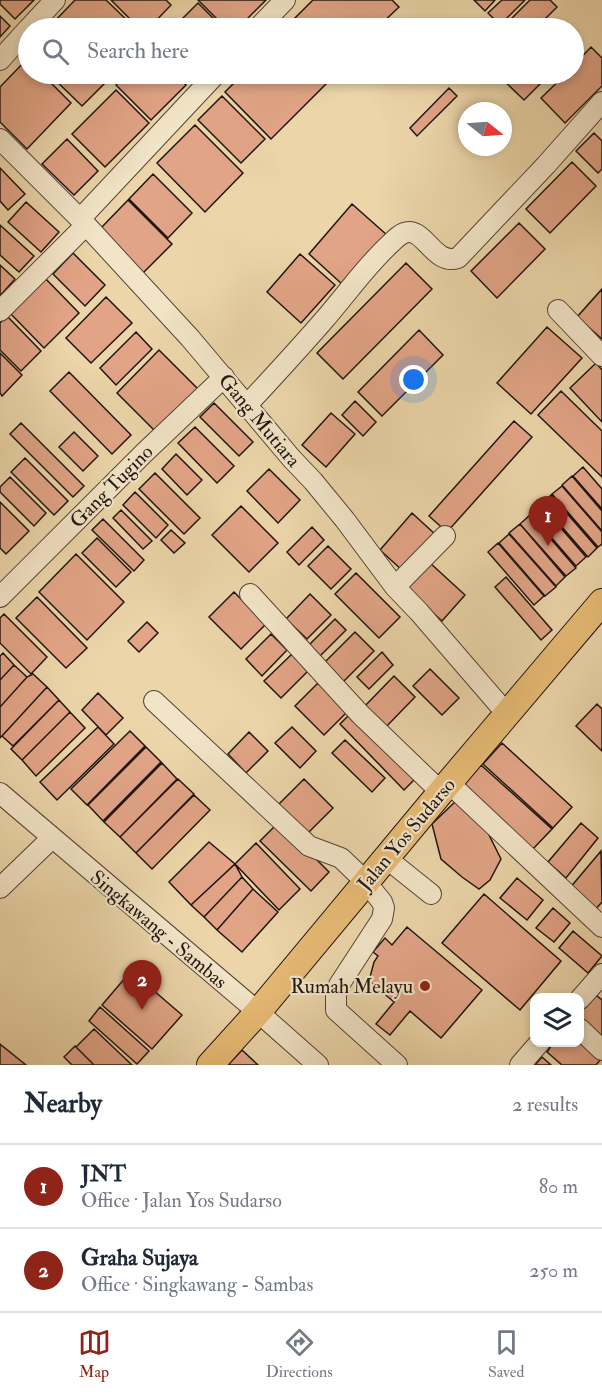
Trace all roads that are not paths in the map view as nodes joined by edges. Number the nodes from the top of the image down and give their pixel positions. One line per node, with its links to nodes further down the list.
1 (55, 0): 3 (street)
2 (285, 0): 4 (street)
3 (39, 18)
4 (268, 18)
5 (18, 41): 6 (street)
6 (0, 60)
7 (207, 84): 10 (street)
8 (602, 102): 15 (street)
9 (0, 139): 10 (street, Gang Mutiara)
10 (83, 222): 12 (street); 14 (street, Gang Mutiara)
11 (558, 310): 13 (street)
12 (0, 311)
13 (602, 356)
14 (224, 377): 15 (street, Gang Mutiara); 19 (street, Gang Tugino)
15 (247, 405): 17 (street, Gang Mutiara)
16 (445, 536): 17 (street)
17 (394, 587): 22 (street, Gang Mutiara)
18 (250, 594): 23 (street)
19 (0, 597)
20 (602, 602): 22 (main road, Jalan Yos Sudarso)
21 (154, 701): 27 (street)
22 (507, 714): 23 (main road, Jalan Yos Sudarso)
23 (445, 788): 26 (main road, Jalan Yos Sudarso); 30 (street)
24 (0, 793): 25 (street, Singkawang - Sambas)
25 (52, 838): 28 (street); 33 (street, Singkawang - Sambas)
26 (386, 858): 27 (main road, Jalan Yos Sudarso); 29 (street)
27 (366, 882): 33 (main road, Jalan Yos Sudarso); 39 (street)
28 (0, 888)
29 (431, 894)
30 (602, 927)
31 (602, 974): 32 (street)
32 (584, 994)
33 (258, 1012): 37 (main road, Jalan Yos Sudarso); 38 (street, Singkawang - Sambas)
34 (584, 1034): 36 (street)
35 (536, 1047): 40 (street)
36 (602, 1050)
37 (210, 1065)
38 (318, 1065)
39 (397, 1065)
40 (520, 1065)

